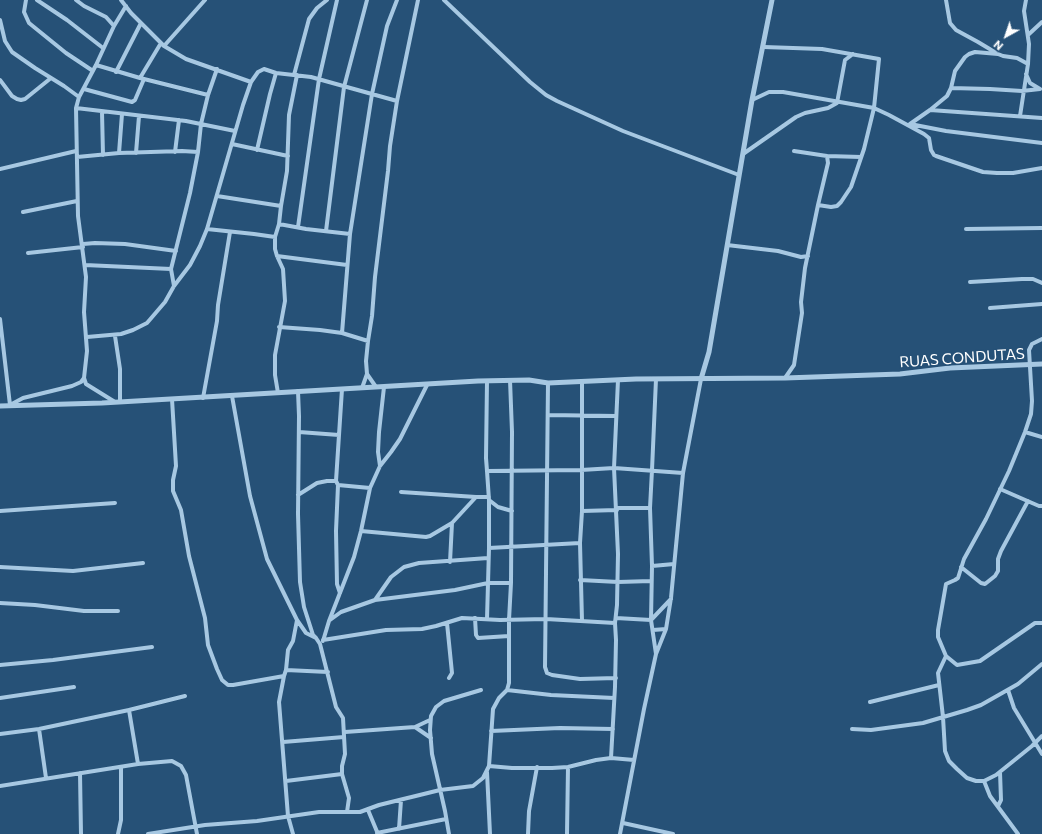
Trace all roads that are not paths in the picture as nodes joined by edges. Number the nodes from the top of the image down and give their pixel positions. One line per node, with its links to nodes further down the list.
1 (26, 0): 29 (street)
2 (37, 0): 23 (street)
3 (76, 0): 19 (street)
4 (121, 0): 15 (street)
5 (205, 0): 21 (street)
6 (327, 0): 33 (street)
7 (337, 0): 37 (street)
8 (367, 0): 39 (street)
9 (397, 0): 44 (street)
10 (418, 0): 48 (street)
11 (444, 0): 79 (street)
12 (772, 0): 22 (street)
13 (946, 0): 25 (street)
14 (1026, 0): 20 (street)
15 (126, 6): 18 (street); 19 (street)
16 (0, 20): 34 (street)
17 (1042, 22): 20 (street)
18 (141, 23): 21 (street); 30 (street)
19 (114, 26): 23 (street)
20 (1028, 35): 26 (street)
21 (162, 45): 28 (street); 35 (street)
22 (764, 47): 24 (street); 47 (street)
23 (103, 48): 27 (street)
24 (853, 53): 49 (street); 51 (street)
25 (998, 54): 26 (street); 40 (street)
26 (1028, 64): 31 (street)
27 (96, 65): 29 (street); 30 (street)
28 (217, 69): 38 (street); 45 (street)
29 (93, 71): 41 (street)
30 (116, 72): 35 (street)
31 (1026, 72): 42 (street); 43 (street)
32 (276, 73): 33 (street); 38 (street); 65 (street)
33 (295, 75): 37 (street); 73 (street)
34 (50, 78): 36 (street); 46 (street)
35 (142, 79): 41 (street); 45 (street)
36 (0, 80)
37 (320, 80): 39 (street); 86 (street)
38 (251, 82): 61 (street)
39 (344, 87): 44 (street); 90 (street)
40 (951, 88): 43 (street); 52 (street)
41 (84, 89): 46 (street)
42 (1041, 89): 43 (street)
43 (1022, 91): 56 (street)
44 (372, 94): 48 (street); 92 (street)
45 (208, 95): 59 (street)
46 (79, 97): 50 (street)
47 (752, 100): 49 (street); 71 (street)
48 (397, 101): 114 (street)
49 (837, 102): 51 (street); 71 (street)
50 (76, 108): 53 (street); 64 (street)
51 (874, 108): 60 (street); 76 (street)
52 (930, 110): 56 (street); 60 (street)
53 (102, 112): 54 (street); 72 (street)
54 (122, 114): 55 (street); 69 (street)
55 (139, 116): 58 (street); 70 (street)
56 (1020, 116): 57 (street)
57 (1042, 118)
58 (178, 120): 59 (street); 67 (street)
59 (201, 124): 61 (street); 68 (street)
60 (908, 124): 62 (street); 77 (street)
61 (235, 132): 63 (street)
62 (1042, 143)
63 (232, 144): 65 (street); 80 (street)
64 (76, 150): 75 (street); 78 (street)
65 (258, 150): 73 (street)
66 (794, 151): 74 (street)
67 (175, 152): 68 (street); 70 (street)
68 (198, 152): 96 (street)
69 (119, 153): 70 (street); 72 (street)
70 (136, 153)
71 (743, 154): 79 (street)
72 (103, 155): 75 (street)
73 (288, 156): 83 (street)
74 (827, 156): 76 (street); 82 (street)
75 (77, 157): 81 (street)
76 (861, 157): 82 (street)
77 (1042, 168)
78 (0, 169)
79 (739, 175): 94 (street)
80 (217, 196): 83 (street); 88 (street)
81 (77, 201): 84 (street); 95 (street)
82 (818, 205): 99 (street)
83 (280, 206): 85 (street)
84 (23, 212)
85 (279, 224): 86 (street); 93 (street)
86 (298, 227): 90 (street)
87 (1042, 228): 89 (street)
88 (207, 230): 91 (street); 105 (street)
89 (966, 230)
90 (326, 231): 92 (street)
91 (230, 232): 93 (street); 135 (street)
92 (350, 234): 101 (street)
93 (275, 238): 98 (street)
94 (727, 245): 99 (street); 121 (street)
95 (83, 246): 96 (street); 97 (street); 100 (street)
96 (176, 251): 102 (street)
97 (28, 253)
98 (277, 256): 101 (street); 109 (street)
99 (808, 256): 119 (street)
100 (85, 265): 102 (street); 112 (street)
101 (347, 265): 110 (street)
102 (171, 270): 105 (street)
103 (970, 282): 104 (street)
104 (1042, 282)
105 (174, 286): 111 (street)
106 (1042, 304): 107 (street)
107 (990, 308)
108 (0, 318): 138 (street)
109 (279, 327): 110 (street); 133 (street)
110 (342, 333): 114 (street)
111 (115, 336): 112 (street); 137 (street)
112 (87, 337): 118 (street)
113 (1042, 339): 116 (street)
114 (368, 341): 117 (street)
115 (1042, 364): 116 (street, RUAS CONDUTAS)
116 (1030, 365): 119 (street, RUAS CONDUTAS); 144 (street)
117 (367, 374): 128 (street); 130 (street)
118 (84, 378): 137 (street); 138 (street)
119 (785, 378): 121 (street, RUAS CONDUTAS)
120 (656, 379): 121 (street, RUAS CONDUTAS); 123 (street, RUAS CONDUTAS); 150 (street)
121 (701, 379): 154 (street)
122 (510, 380): 124 (street, RUAS CONDUTAS); 126 (street, RUAS CONDUTAS); 152 (street)
123 (618, 380): 125 (street, RUAS CONDUTAS); 142 (street)
124 (487, 381): 127 (street, RUAS CONDUTAS); 151 (street)
125 (582, 381): 126 (street, RUAS CONDUTAS); 141 (street)
126 (548, 383): 140 (street)
127 (426, 385): 129 (street, RUAS CONDUTAS); 147 (street)
128 (376, 387): 129 (street, RUAS CONDUTAS); 130 (street, RUAS CONDUTAS)
129 (384, 387): 147 (street)
130 (362, 388): 131 (street, RUAS CONDUTAS)
131 (342, 389): 132 (street, RUAS CONDUTAS); 145 (street)
132 (298, 392): 133 (street, RUAS CONDUTAS); 143 (street)
133 (278, 393): 134 (street, RUAS CONDUTAS)
134 (232, 396): 135 (street, RUAS CONDUTAS); 197 (street)
135 (203, 398): 136 (street, RUAS CONDUTAS)
136 (172, 399): 137 (street, RUAS CONDUTAS); 218 (street)
137 (117, 402): 138 (street, RUAS CONDUTAS)
138 (10, 405): 139 (street, RUAS CONDUTAS)
139 (0, 406)
140 (548, 415): 141 (street); 153 (street)
141 (582, 416): 142 (street); 149 (street)
142 (616, 416): 148 (street)
143 (298, 432): 145 (street); 159 (street)
144 (1025, 432): 146 (street); 157 (street)
145 (339, 435): 155 (street)
146 (1042, 437)
147 (380, 466): 156 (street)
148 (614, 468): 149 (street); 150 (street); 166 (street)
149 (582, 470): 153 (street); 169 (street)
150 (652, 470): 154 (street); 165 (street)
151 (487, 471): 152 (street); 161 (street)
152 (511, 471): 153 (street); 168 (street)
153 (547, 471): 173 (street)
154 (683, 473): 179 (street)
155 (337, 483): 156 (street); 159 (street); 188 (street)
156 (370, 488): 171 (street)
157 (1000, 489): 162 (street); 182 (street)
158 (400, 492): 160 (street)
159 (298, 495): 208 (street)
160 (476, 497): 161 (street); 170 (street)
161 (489, 499): 168 (street); 175 (street)
162 (1028, 502): 164 (street); 182 (street)
163 (115, 503): 167 (street)
164 (1042, 506)
165 (650, 508): 166 (street); 180 (street)
166 (617, 509): 169 (street); 185 (street)
167 (0, 511)
168 (512, 511): 174 (street)
169 (582, 511): 172 (street)
170 (452, 523): 171 (street); 177 (street)
171 (362, 531): 188 (street)
172 (580, 543): 173 (street); 183 (street)
173 (547, 546): 174 (street); 196 (street)
174 (512, 547): 175 (street); 187 (street)
175 (488, 548): 176 (street)
176 (488, 558): 177 (street); 186 (street)
177 (450, 562): 190 (street)
178 (143, 563): 181 (street)
179 (674, 564): 180 (street); 189 (street)
180 (652, 566): 184 (street)
181 (0, 567)
182 (961, 567): 213 (street)
183 (580, 580): 185 (street); 201 (street)
184 (651, 581): 185 (street); 199 (street)
185 (618, 582): 194 (street)
186 (488, 583): 187 (street); 190 (street); 195 (street)
187 (511, 584): 198 (street)
188 (340, 593): 200 (street)
189 (671, 598): 199 (street); 205 (street)
190 (375, 600): 200 (street)
191 (0, 603): 192 (street)
192 (118, 610)
193 (475, 618): 195 (street); 202 (street); 207 (street)
194 (616, 618): 199 (street); 204 (street)
195 (487, 619): 198 (street)
196 (546, 619): 198 (street); 201 (street); 220 (street)
197 (297, 620): 208 (street); 216 (street)
198 (509, 620): 207 (street)
199 (651, 620): 206 (street)
200 (329, 621): 209 (street)
201 (582, 621): 204 (street)
202 (447, 623): 209 (street); 219 (street)
203 (1042, 623): 213 (street)
204 (615, 624): 220 (street)
205 (666, 629): 206 (street); 212 (street)
206 (653, 630): 212 (street)
207 (509, 636): 224 (street)
208 (316, 638): 211 (street)
209 (323, 640): 211 (street)
210 (152, 647): 215 (street)
211 (321, 647): 217 (street)
212 (656, 654): 247 (street)
213 (946, 656): 221 (street)
214 (1042, 664): 225 (street)
215 (0, 665)
216 (286, 670): 217 (street); 218 (street)
217 (328, 672): 238 (street)
218 (284, 676): 243 (street)
219 (450, 678)
220 (616, 678): 228 (street)
221 (939, 685): 229 (street); 231 (street)
222 (74, 687): 227 (street)
223 (481, 690): 232 (street)
224 (507, 690): 228 (street); 237 (street)
225 (1008, 690): 231 (street); 244 (street)
226 (185, 696): 230 (street)
227 (0, 698)
228 (614, 698): 235 (street)
229 (870, 702)
230 (129, 710): 234 (street); 248 (street)
231 (943, 718): 236 (street); 259 (street)
232 (430, 720): 233 (street); 242 (street)
233 (415, 727): 238 (street); 242 (street)
234 (40, 729): 239 (street); 257 (street)
235 (613, 729): 237 (street); 246 (street)
236 (852, 729)
237 (491, 731): 249 (street)
238 (345, 732): 241 (street)
239 (0, 734)
240 (1042, 736): 244 (street)
241 (344, 737): 243 (street); 256 (street)
242 (431, 738): 261 (street)
243 (283, 742): 258 (street)
244 (1035, 743): 245 (street); 255 (street)
245 (1042, 754)
246 (611, 758): 247 (street); 252 (street)
247 (634, 760): 268 (street)
248 (138, 764): 250 (street); 269 (street)
249 (489, 766): 251 (street); 253 (street)
250 (120, 767): 254 (street); 272 (street)
251 (537, 767): 252 (street); 279 (street)
252 (568, 767): 280 (street)
253 (487, 771): 261 (street); 278 (street)
254 (80, 772): 257 (street); 271 (street)
255 (1000, 772): 259 (street); 263 (street)
256 (342, 774): 258 (street); 265 (street)
257 (46, 778): 260 (street)
258 (286, 781): 266 (street)
259 (984, 781): 263 (street)
260 (0, 786)
261 (440, 790): 262 (street); 267 (street)
262 (401, 800): 264 (street); 270 (street)
263 (998, 806): 283 (street)
264 (368, 810): 265 (street); 276 (street)
265 (347, 812): 266 (street)
266 (288, 816): 269 (street); 275 (street)
267 (446, 819): 270 (street); 277 (street)
268 (623, 823): 281 (street); 282 (street)
269 (195, 827): 273 (street); 274 (street)
270 (399, 829): 276 (street)
271 (81, 834)
272 (118, 834)
273 (148, 834)
274 (197, 834)
275 (293, 834)
276 (378, 834)
277 (449, 834)
278 (490, 834)
279 (528, 834)
280 (567, 834)
281 (620, 834)
282 (673, 834)
283 (1018, 834)

